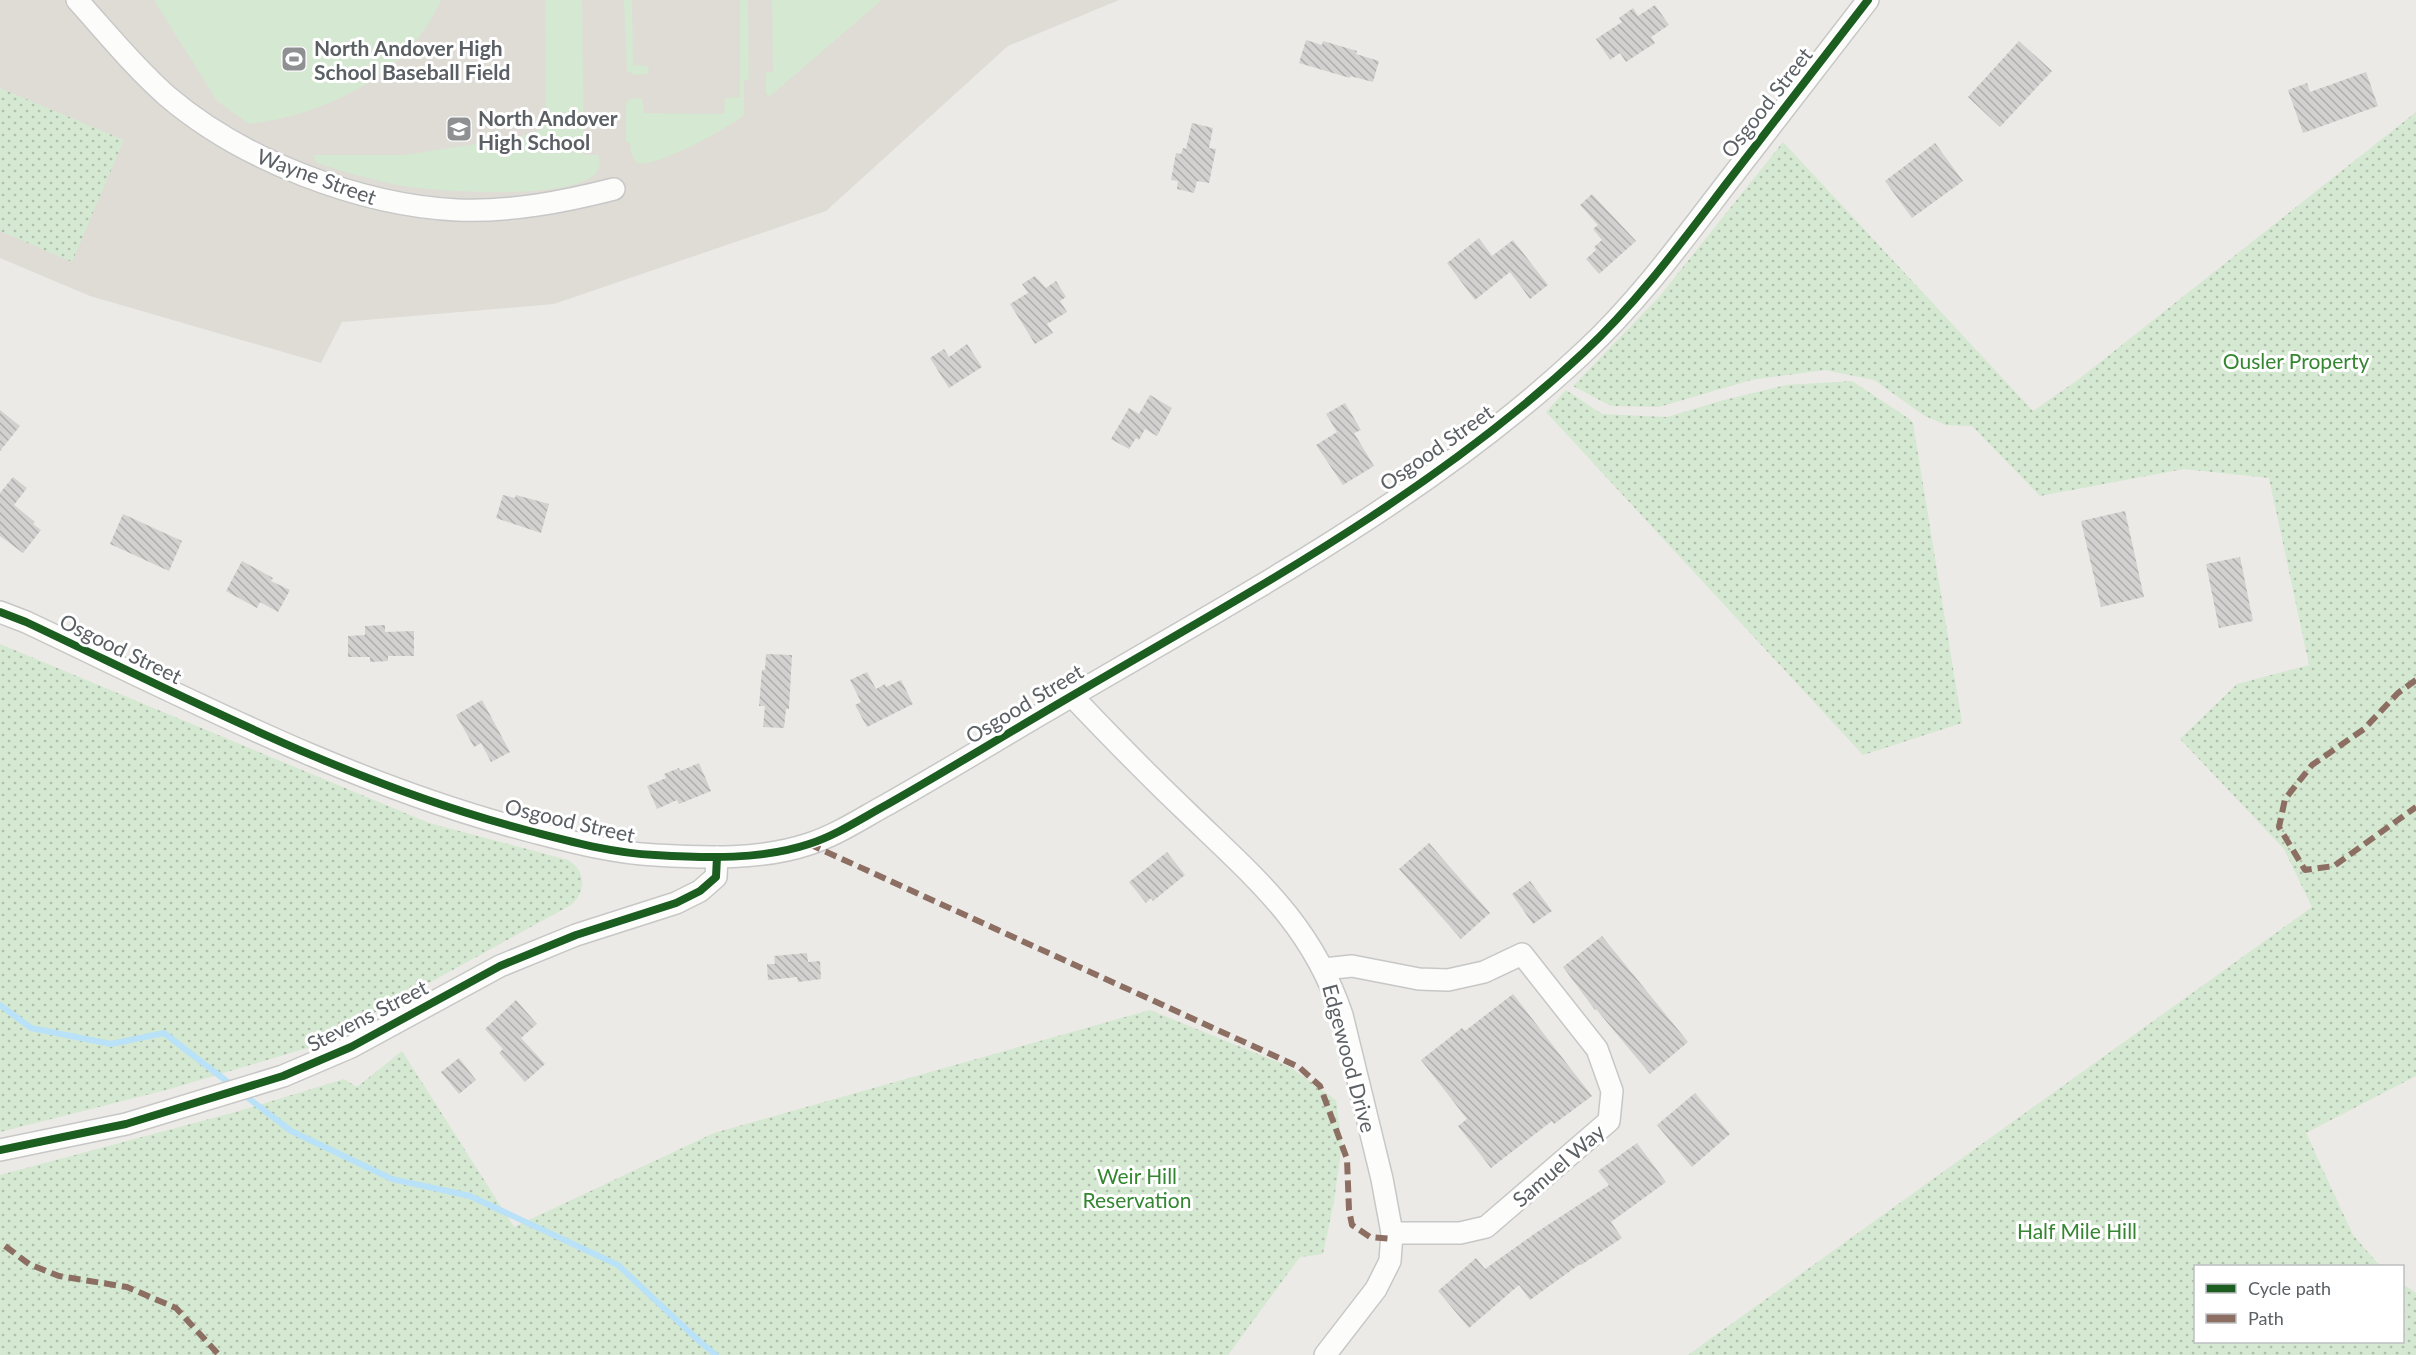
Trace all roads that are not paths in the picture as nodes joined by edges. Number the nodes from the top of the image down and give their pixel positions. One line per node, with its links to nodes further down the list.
1 (77, 0): 3 (street, Wayne Street)
2 (1868, 0): 5 (street, Osgood Street)
3 (614, 189)
4 (0, 612): 6 (street, Osgood Street)
5 (1072, 696): 6 (street, Osgood Street); 7 (street, Edgewood Drive)
6 (717, 857): 8 (street, Stevens Street)
7 (1324, 969): 9 (street, Edgewood Drive); 9 (street, Samuel Way)
8 (0, 1150)
9 (1392, 1233): 10 (street, Edgewood Drive)
10 (1325, 1355)

